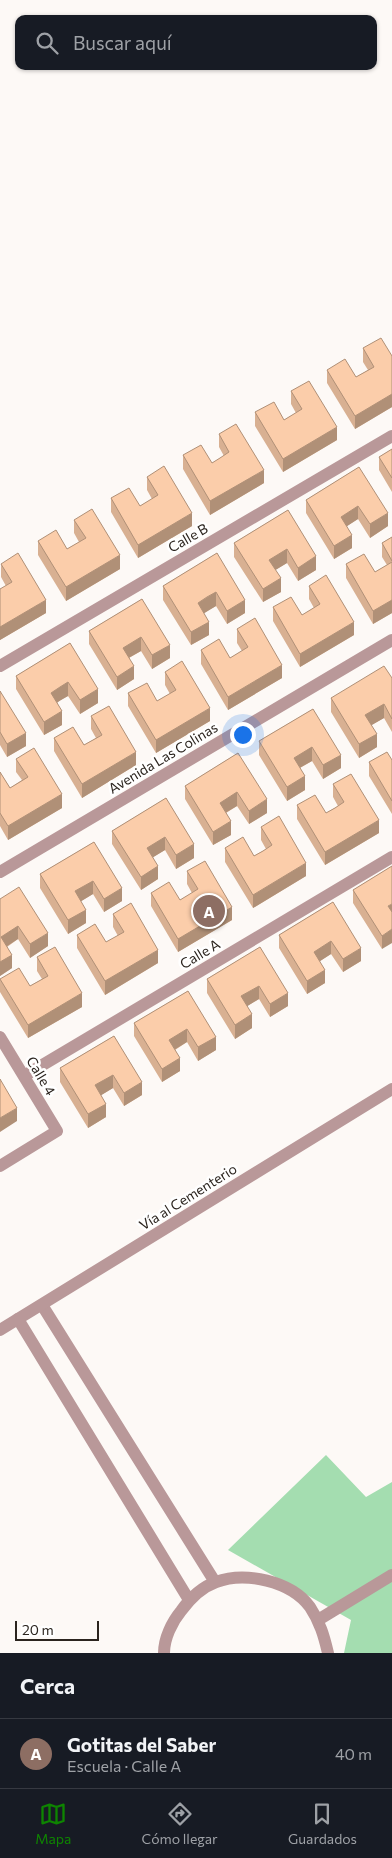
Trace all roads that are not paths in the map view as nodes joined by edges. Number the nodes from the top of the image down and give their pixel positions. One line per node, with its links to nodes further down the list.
1 (392, 436): 3 (street, Calle B)
2 (392, 640): 5 (street, Avenida Las Colinas)
3 (0, 666)
4 (392, 857): 7 (street, Calle A)
5 (0, 872)
6 (0, 1037): 7 (street, Calle 4)
7 (24, 1076): 9 (street, Calle 4)
8 (392, 1089): 10 (street, Vía al Cementerio)
9 (0, 1166)
10 (42, 1305): 11 (street, Vía al Cementerio); 14 (street)
11 (18, 1320): 12 (street, Vía al Cementerio); 15 (street)
12 (0, 1330)
13 (392, 1575): 16 (street)
14 (215, 1582): 15 (street); 16 (street)
15 (189, 1600): 17 (street)
16 (318, 1620): 18 (street)
17 (164, 1653)
18 (328, 1653)

